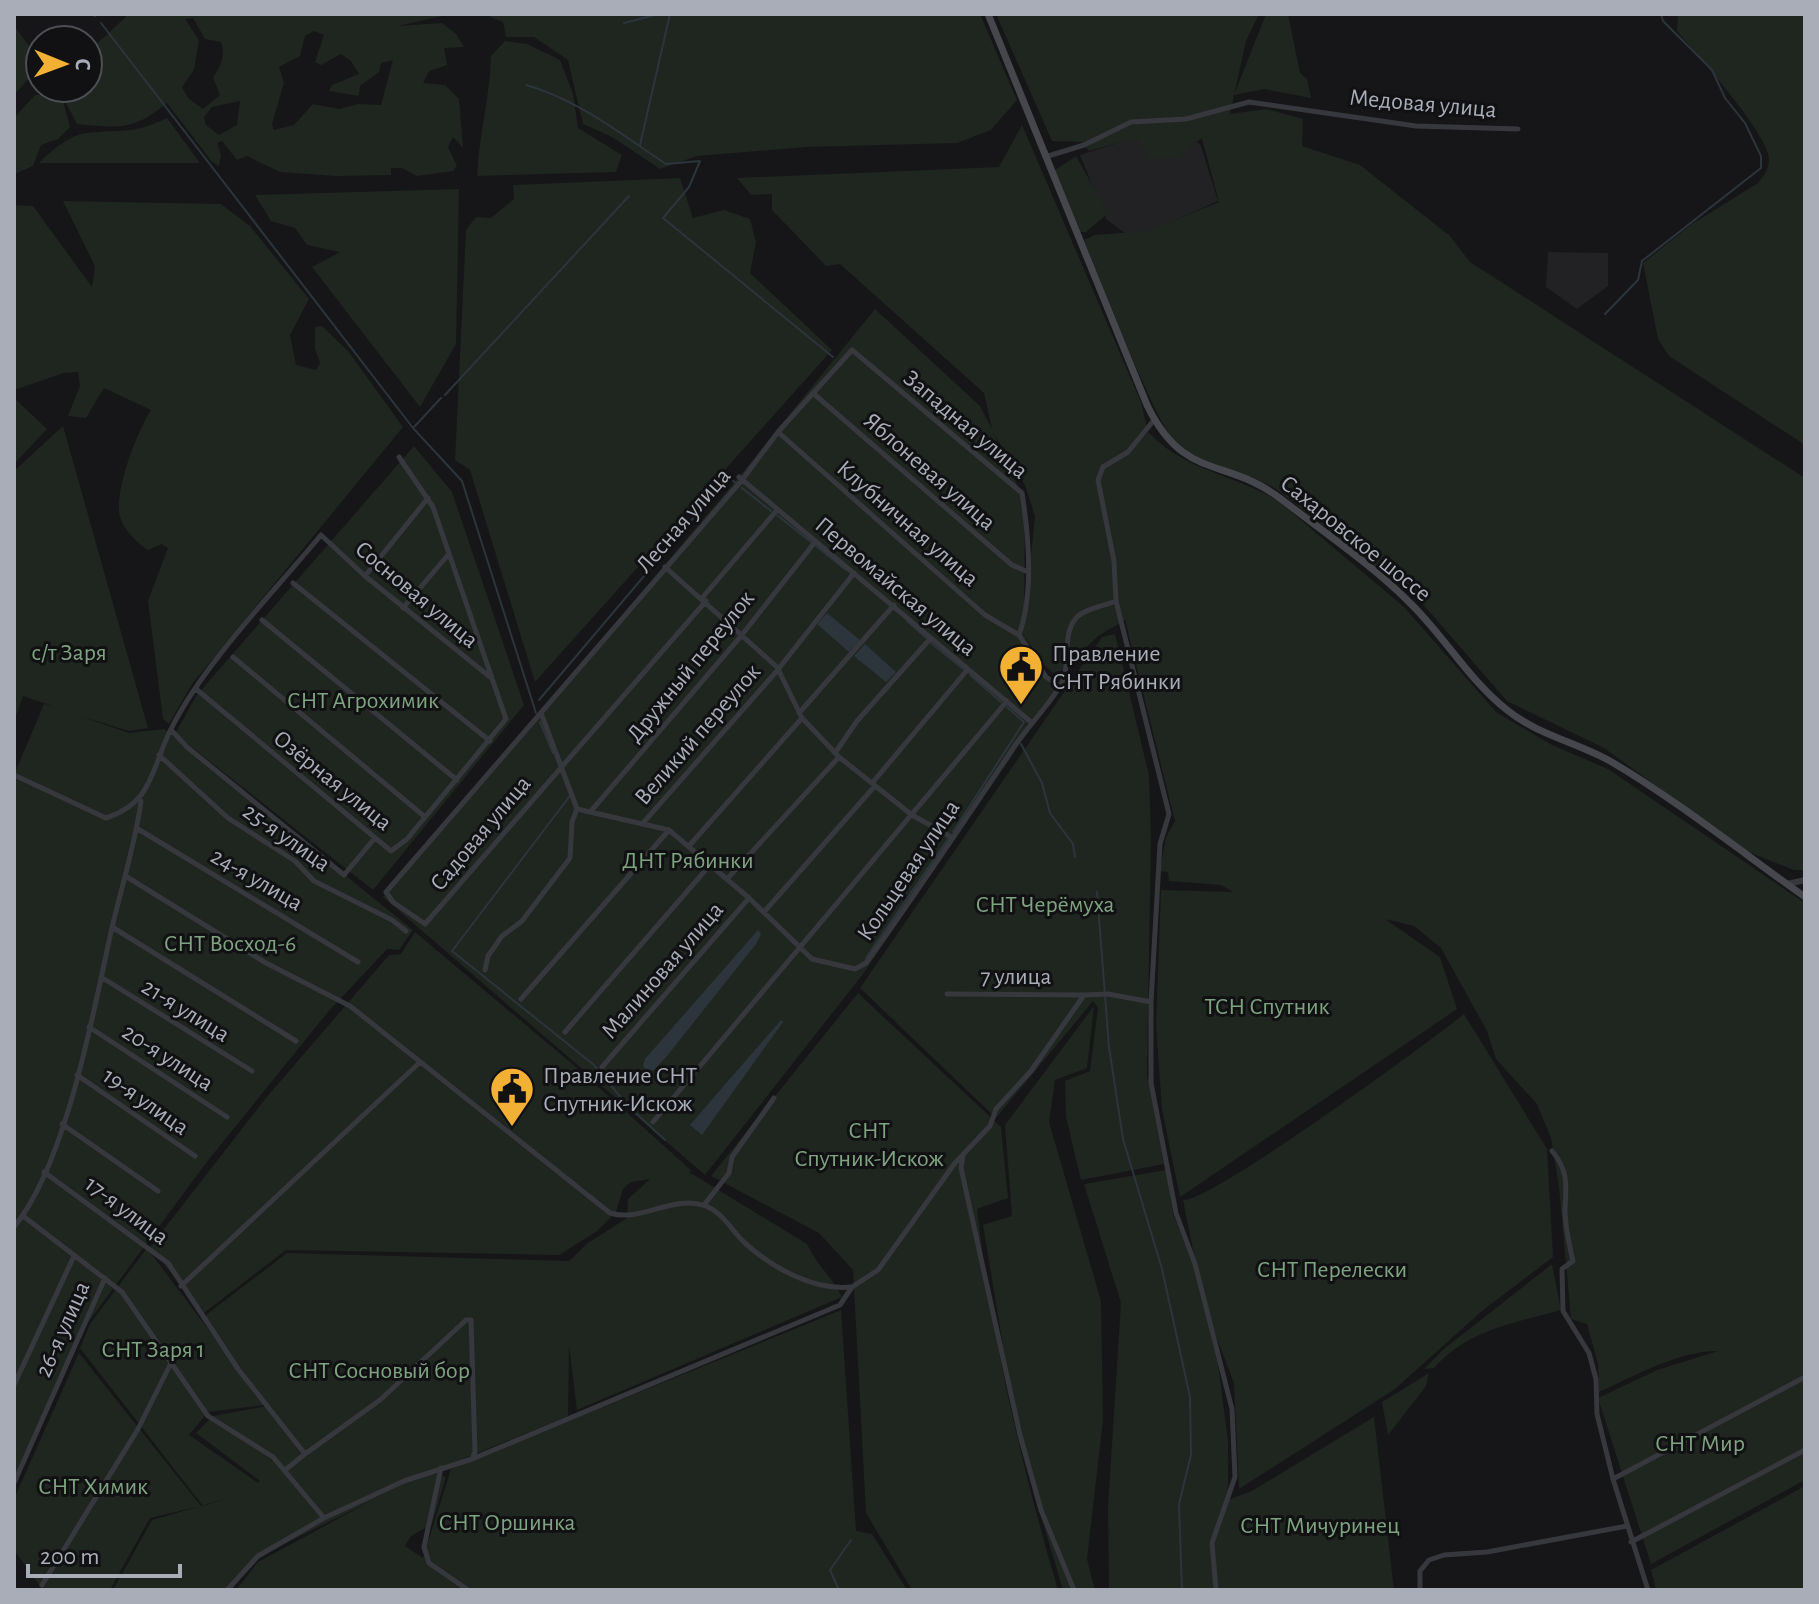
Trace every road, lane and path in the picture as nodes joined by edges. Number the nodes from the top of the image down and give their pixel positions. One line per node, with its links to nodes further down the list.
1 (988, 14): 3 (main road, Сахаровское шоссе)
2 (1518, 129): 3 (street, Медовая улица)
3 (1044, 157): 6 (main road, Сахаровское шоссе)
4 (852, 350): 5 (street, Лесная улица); 15 (street, Западная улица)
5 (814, 394): 7 (street, Лесная улица); 15 (street, Яблоневая улица)
6 (1154, 420): 20 (street); 60 (main road, Сахаровское шоссе)
7 (778, 432): 9 (street, Лесная улица); 24 (street, Клубничная улица)
8 (399, 457): 10 (street)
9 (740, 479): 11 (street, Первомайская улица); 14 (street, Лесная улица)
10 (428, 498): 13 (street); 17 (street)
11 (777, 510): 12 (street, Первомайская улица); 19 (street, Садовая улица)
12 (815, 542): 16 (street, Первомайская улица); 25 (street, Дружный переулок)
13 (449, 556): 22 (street); 30 (street)
14 (665, 567): 19 (street); 34 (street, Лесная улица)
15 (1026, 571): 24 (street, Западная улица)
16 (854, 573): 21 (street, Первомайская улица); 28 (street, Великий переулок)
17 (365, 576): 22 (street, Сосновая улица); 32 (street, Сосновая улица)
18 (293, 583): 38 (street)
19 (704, 600): 25 (street); 41 (street, Садовая улица)
20 (1116, 601): 31 (street, Кольцевая улица); 74 (street)
21 (894, 605): 26 (street, Первомайская улица); 35 (street)
22 (403, 608): 30 (street, Сосновая улица)
23 (262, 620): 43 (street)
24 (1019, 635): 31 (street)
25 (741, 636): 28 (street); 47 (street, Дружный переулок)
26 (930, 639): 29 (street, Первомайская улица); 40 (street)
27 (233, 657): 49 (street)
28 (777, 667): 35 (street); 50 (street, Великий переулок)
29 (968, 669): 33 (street, Первомайская улица); 44 (street)
30 (493, 679): 38 (street, Озёрная улица)
31 (1060, 686): 36 (street, Кольцевая улица)
32 (196, 689): 37 (street); 54 (street, Озёрная улица)
33 (1007, 701): 36 (street, Первомайская улица); 48 (street)
34 (541, 713): 41 (street); 64 (street, Лесная улица)
35 (800, 715): 40 (street); 55 (street)
36 (1031, 722): 53 (street, Кольцевая улица)
37 (171, 730): 39 (street); 54 (street)
38 (490, 741): 43 (street, Озёрная улица)
39 (159, 755): 45 (street); 66 (street, 25-я улица)
40 (837, 755): 44 (street); 58 (street)
41 (561, 765): 46 (street); 64 (street, Садовая улица)
42 (14, 775): 45 (street)
43 (457, 780): 49 (street, Озёрная улица)
44 (874, 784): 48 (street); 63 (street)
45 (141, 800): 51 (street)
46 (577, 809): 47 (street, Кольцевая улица); 69 (street)
47 (591, 811): 50 (street, Кольцевая улица)
48 (912, 815): 53 (street); 67 (street)
49 (425, 817): 54 (street, Озёрная улица)
50 (643, 823): 52 (street, Кольцевая улица)
51 (138, 829): 57 (street); 68 (street, 24-я улица)
52 (669, 830): 55 (street, Кольцевая улица); 73 (street)
53 (953, 838): 67 (street, Кольцевая улица)
54 (374, 839)
55 (689, 846): 56 (street, Кольцевая улица)
56 (710, 865): 58 (street, Кольцевая улица); 76 (street)
57 (127, 877): 65 (street); 78 (street)
58 (727, 879): 62 (street, Кольцевая улица)
59 (1805, 880): 60 (street)
60 (1787, 884): 61 (main road, Сахаровское шоссе)
61 (1805, 897)
62 (749, 898): 63 (street, Кольцевая улица); 79 (street, Малиновая улица)
63 (764, 912): 67 (street, Кольцевая улица)
64 (425, 924)
65 (112, 927): 70 (street); 77 (street)
66 (406, 931)
67 (800, 950): 84 (street)
68 (358, 962)
69 (485, 970)
70 (101, 977): 75 (street); 80 (street, 21-я улица)
71 (947, 994): 72 (street, 7 улица)
72 (1084, 995): 74 (street, 7 улица); 87 (street)
73 (521, 999)
74 (1151, 1002): 117 (street)
75 (89, 1027): 81 (street); 83 (street, 20-я улица)
76 (565, 1032)
77 (296, 1041)
78 (419, 1063): 91 (street); 96 (street)
79 (602, 1067)
80 (252, 1071)
81 (77, 1075): 85 (street); 88 (street, 19-я улица)
82 (774, 1098): 91 (street)
83 (227, 1117)
84 (653, 1122)
85 (62, 1124): 89 (street); 90 (street)
86 (1552, 1151): 102 (street)
87 (963, 1154): 97 (street); 116 (street)
88 (195, 1156)
89 (44, 1172): 92 (street); 96 (street, 17-я улица)
90 (158, 1191)
91 (704, 1205): 97 (street)
92 (23, 1216): 93 (street); 94 (street)
93 (14, 1227)
94 (74, 1256): 95 (street); 100 (street)
95 (105, 1278): 98 (street); 109 (street, 26-я улица)
96 (181, 1286): 104 (street, 17-я улица)
97 (852, 1287): 105 (street)
98 (171, 1363): 107 (street); 113 (street)
99 (1805, 1377): 108 (street)
100 (14, 1385)
101 (1605, 1387): 102 (street)
102 (1595, 1392): 108 (street)
103 (1805, 1450): 112 (street)
104 (305, 1454): 105 (street); 107 (street)
105 (472, 1459): 106 (street)
106 (441, 1468): 110 (street); 115 (street)
107 (285, 1470): 110 (street)
108 (1613, 1479): 111 (street)
109 (14, 1483)
110 (324, 1518): 114 (street)
111 (1627, 1526): 112 (street); 118 (street)
112 (1631, 1542): 119 (street)
113 (42, 1585)
114 (227, 1590)
115 (468, 1590)
116 (1074, 1590)
117 (1216, 1590)
118 (1420, 1590)
119 (1648, 1590)

